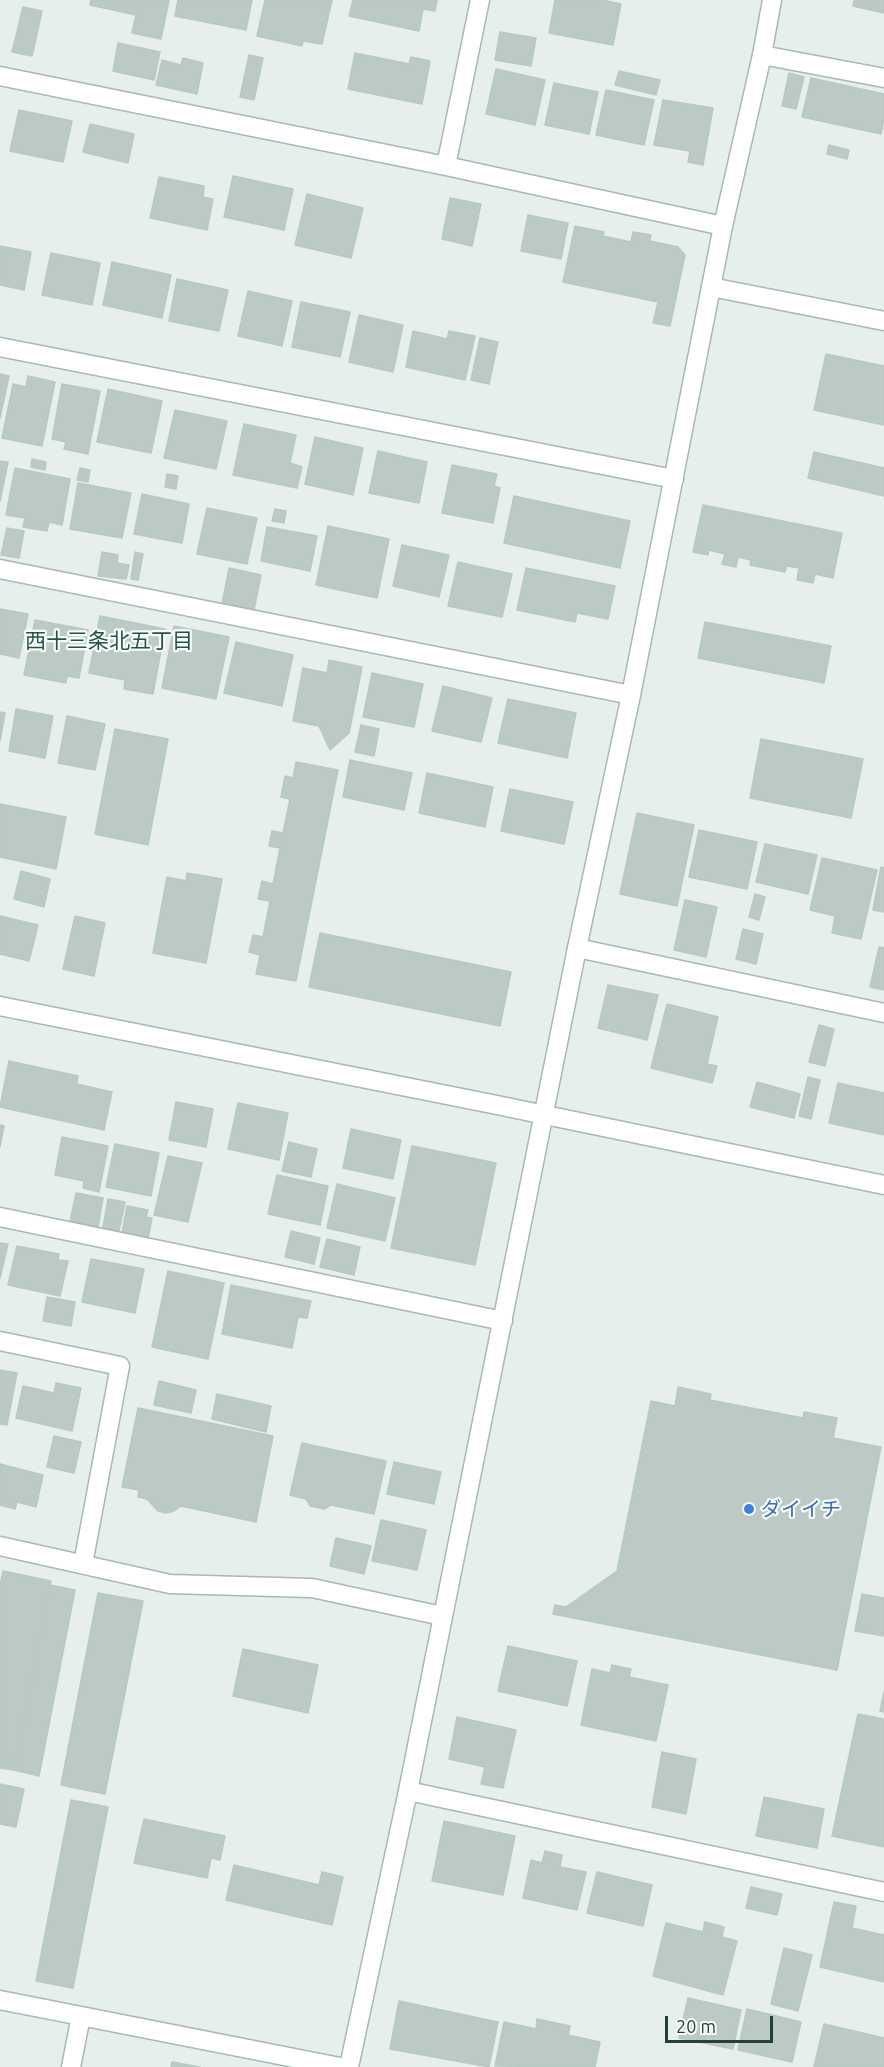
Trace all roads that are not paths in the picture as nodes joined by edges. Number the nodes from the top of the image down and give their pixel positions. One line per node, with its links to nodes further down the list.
1 (480, 0): 6 (street)
2 (772, 0): 3 (street)
3 (762, 55): 5 (street); 7 (street)
4 (0, 76): 6 (street)
5 (884, 78)
6 (446, 166): 7 (street)
7 (723, 226): 8 (street)
8 (711, 287): 9 (street); 11 (street)
9 (884, 321)
10 (0, 347): 11 (street)
11 (674, 479): 13 (street)
12 (0, 569): 13 (street)
13 (631, 695): 14 (street)
14 (577, 948): 16 (street); 17 (street)
15 (0, 1006): 17 (street)
16 (884, 1013)
17 (545, 1115): 18 (street); 20 (street)
18 (884, 1185)
19 (0, 1216): 20 (street)
20 (502, 1321): 24 (street)
21 (0, 1341): 23 (street)
22 (0, 1546): 23 (street)
23 (83, 1563): 24 (street)
24 (442, 1616): 25 (street)
25 (408, 1791): 26 (street); 31 (street)
26 (884, 1892)
27 (0, 2000): 28 (street)
28 (81, 2016): 29 (street); 30 (street)
29 (71, 2067)
30 (340, 2067)
31 (349, 2067)

